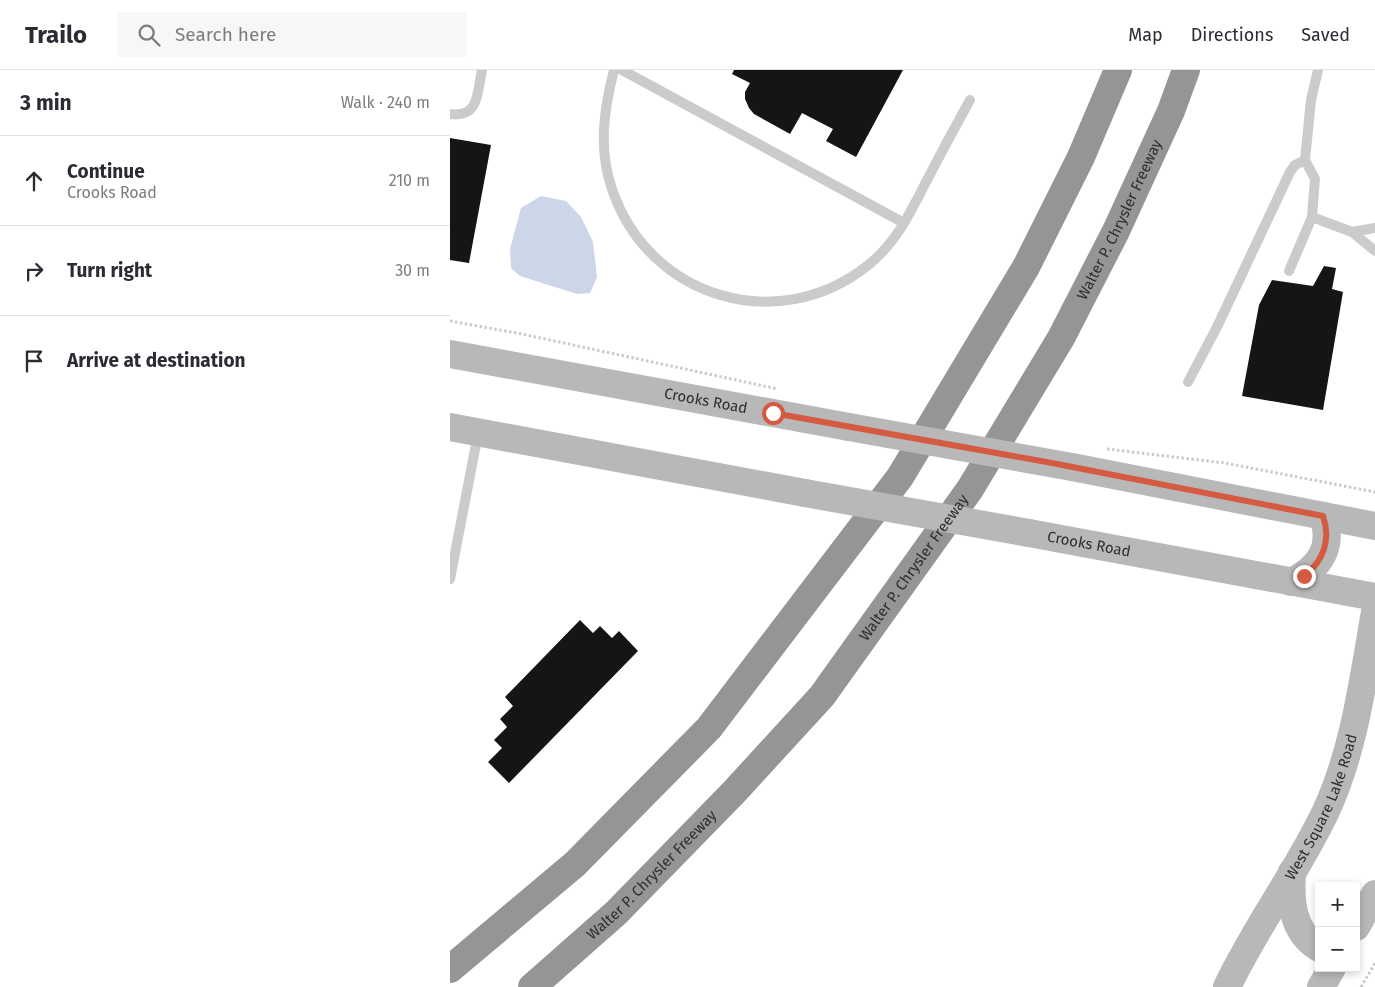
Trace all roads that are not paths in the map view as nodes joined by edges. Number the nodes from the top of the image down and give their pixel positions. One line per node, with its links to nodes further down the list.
1 (482, 70): 8 (lane)
2 (614, 70): 11 (lane)
3 (622, 70): 11 (lane)
4 (1118, 70): 30 (highway)
5 (1186, 70): 32 (highway, Walter P. Chrysler Freeway)
6 (1318, 70): 9 (lane)
7 (970, 100): 11 (lane)
8 (450, 114)
9 (1305, 160): 10 (lane); 17 (lane)
10 (1312, 217): 13 (lane); 15 (lane)
11 (904, 224)
12 (1375, 228): 13 (lane)
13 (1352, 232): 14 (lane)
14 (1375, 251)
15 (1289, 271)
16 (450, 354): 20 (main road, Crooks Road, bridge)
17 (1188, 382)
18 (450, 427): 19 (main road, Crooks Road)
19 (478, 433): 22 (lane); 23 (main road, Crooks Road, bridge)
20 (1323, 516): 21 (main road, Crooks Road); 23 (main road)
21 (1375, 526)
22 (450, 575)
23 (1291, 582): 24 (main road, Crooks Road)
24 (1375, 597)
25 (1375, 612): 26 (main road, West Square Lake Road)
26 (1292, 872): 29 (main road); 33 (main road, West Square Lake Road)
27 (1375, 894): 28 (main road)
28 (1360, 920)
29 (1315, 946)
30 (450, 969)
31 (1330, 972): 34 (main road)
32 (532, 987)
33 (1228, 987)
34 (1321, 987)

